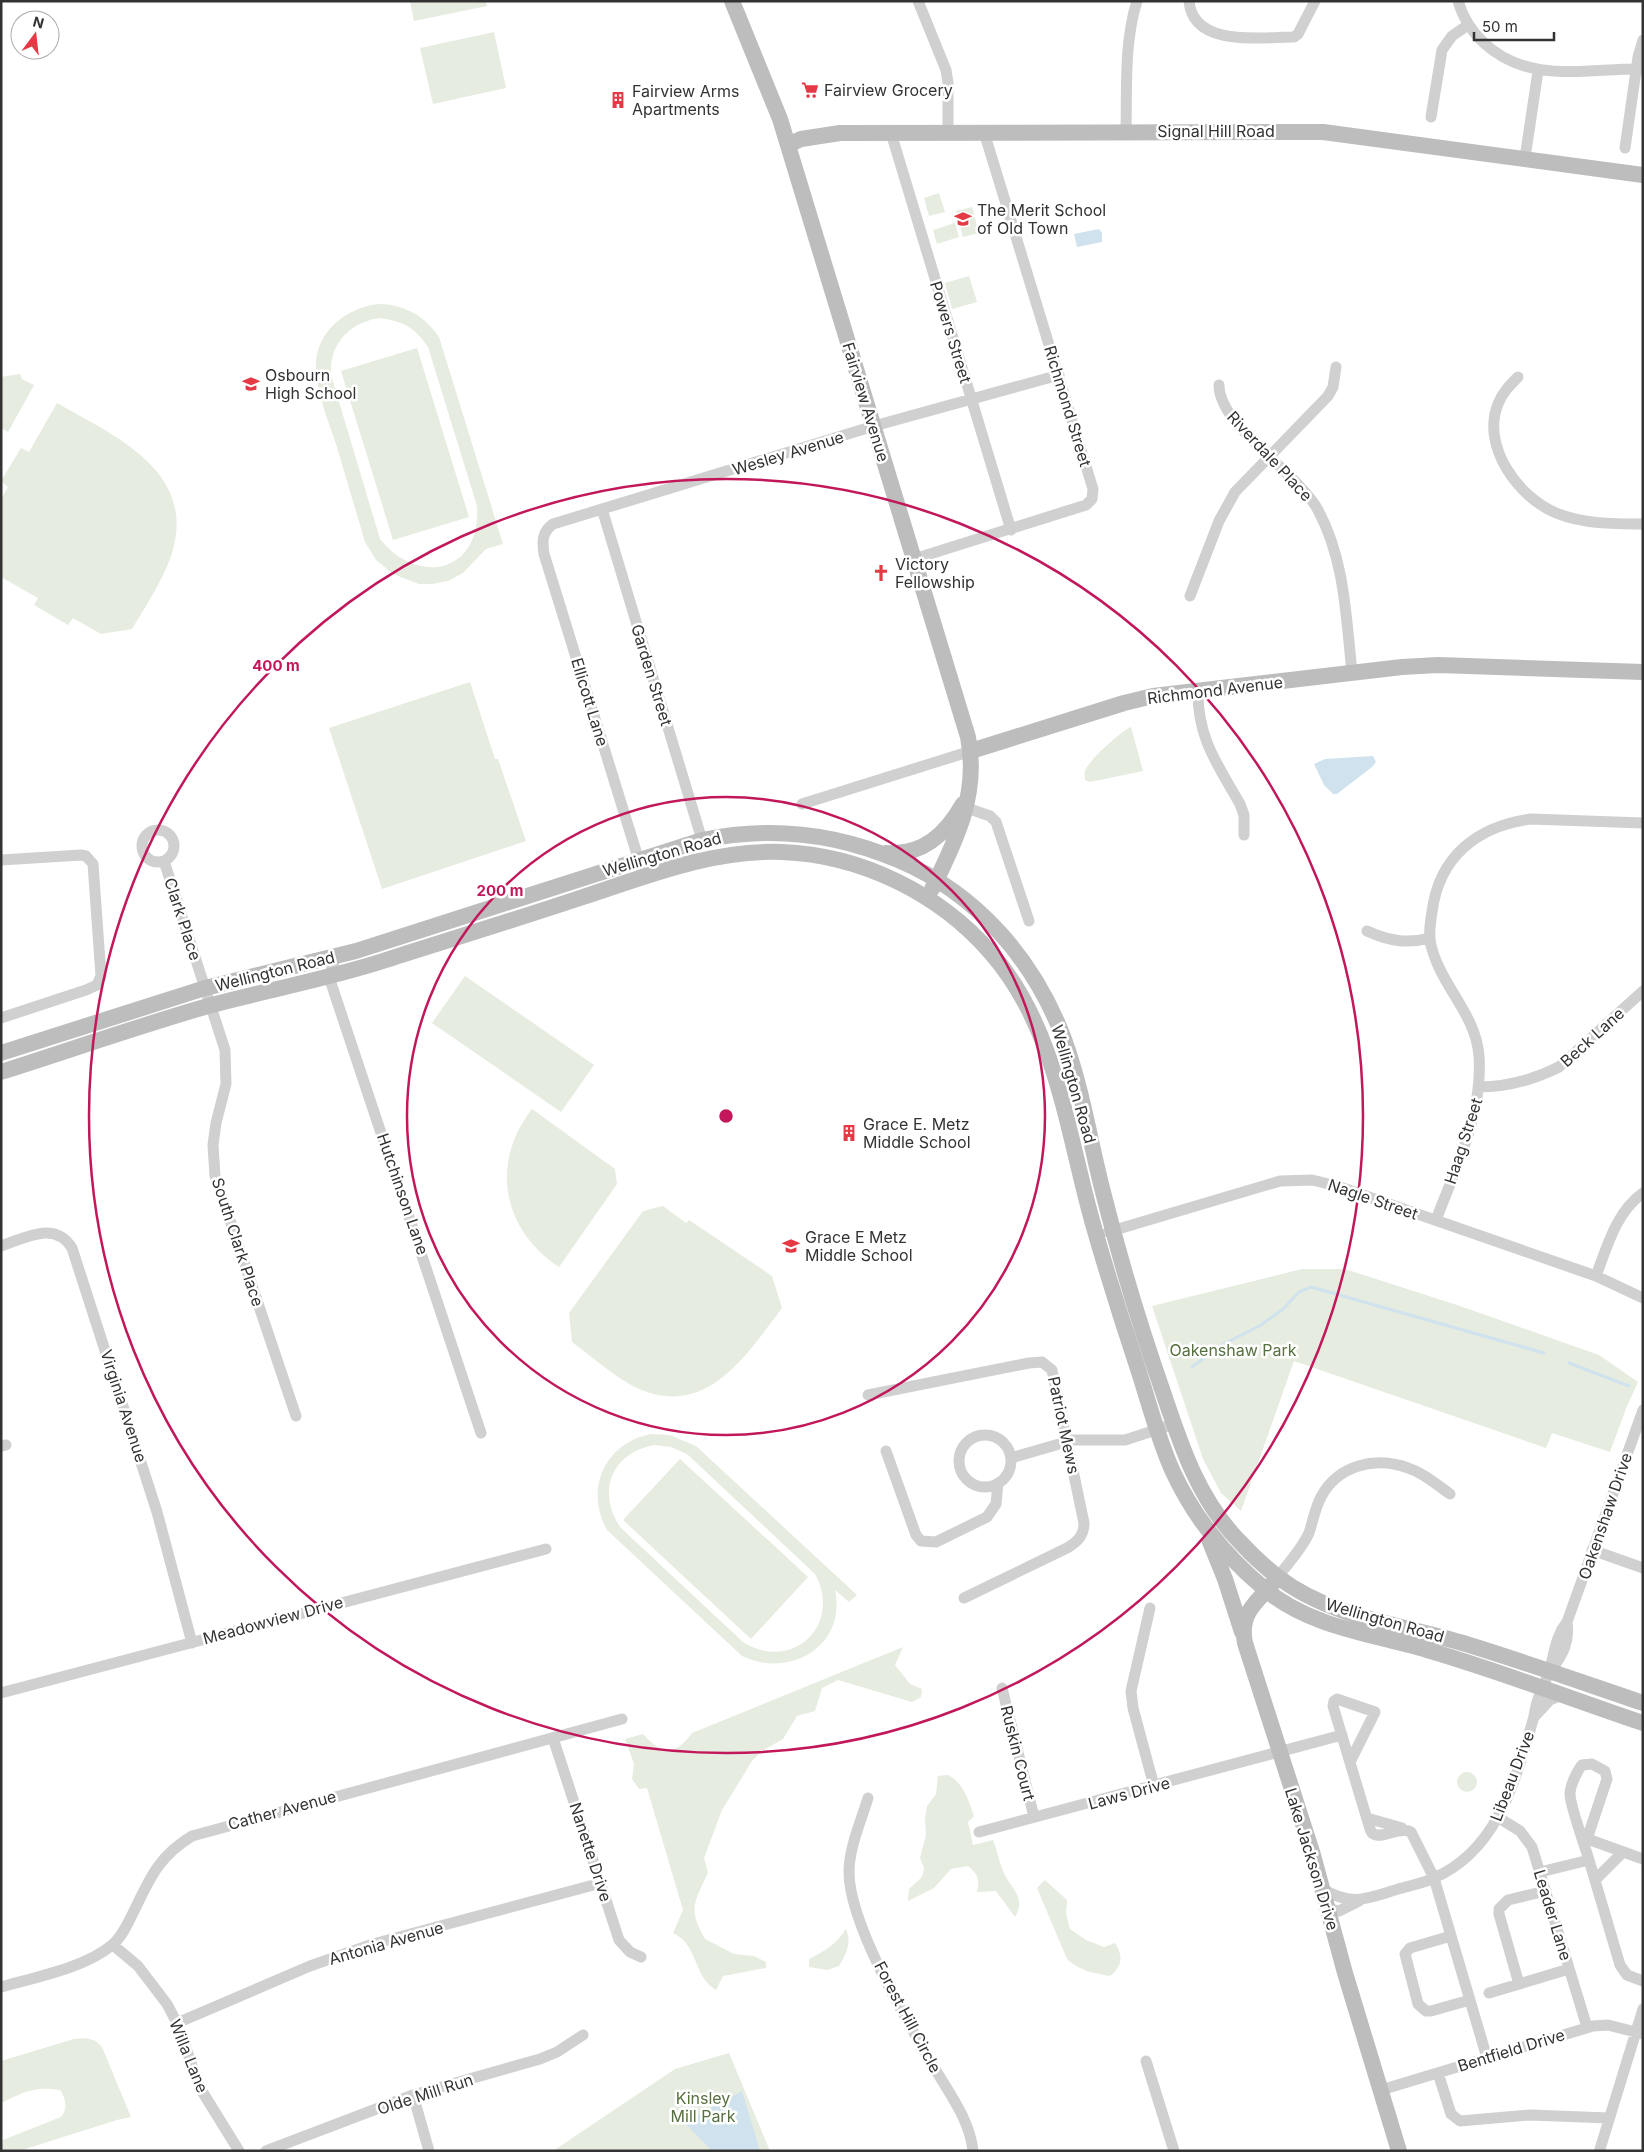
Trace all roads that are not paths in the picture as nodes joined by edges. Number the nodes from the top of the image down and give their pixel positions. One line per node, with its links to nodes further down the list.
1 (732, 1): 16 (main road, Fairview Avenue)
2 (918, 1): 15 (street)
3 (1138, 1): 13 (street)
4 (1189, 1): 5 (street)
5 (1315, 1)
6 (1458, 1): 7 (street)
7 (1468, 25): 10 (street); 11 (street)
8 (1643, 40): 9 (street)
9 (1640, 69): 10 (street); 17 (street)
10 (1538, 71): 18 (street)
11 (1431, 117)
12 (984, 132): 13 (main road, Signal Hill Road); 15 (main road, Signal Hill Road); 21 (street, Richmond Street)
13 (1126, 132): 18 (main road, Signal Hill Road)
14 (891, 133): 15 (main road, Signal Hill Road); 16 (main road, Signal Hill Road); 24 (street, Powers Street)
15 (948, 133)
16 (788, 145): 25 (main road, Fairview Avenue)
17 (1624, 148)
18 (1525, 158): 19 (main road, Signal Hill Road)
19 (1643, 175)
20 (1336, 367): 26 (street)
21 (1058, 375): 24 (street, Wesley Avenue); 30 (street, Richmond Street)
22 (1518, 377): 28 (street)
23 (1219, 384): 26 (street, Riverdale Place)
24 (971, 400): 25 (street, Wesley Avenue); 30 (street, Powers Street)
25 (874, 426): 27 (street, Wesley Avenue); 31 (main road, Fairview Avenue)
26 (1269, 456): 32 (street); 33 (street, Riverdale Place)
27 (602, 510): 29 (street, Wesley Avenue); 41 (street, Garden Street)
28 (1643, 524)
29 (548, 528): 44 (street, Ellicott Lane)
30 (1011, 530): 31 (street, Richmond Street)
31 (914, 559): 36 (main road, Fairview Avenue)
32 (1190, 596)
33 (1352, 672): 34 (main road, Richmond Avenue); 35 (main road, Richmond Avenue)
34 (1643, 672)
35 (1198, 690): 36 (main road, Richmond Avenue); 40 (street)
36 (970, 751): 37 (main road, Fairview Avenue); 38 (street, Richmond Avenue)
37 (968, 801): 42 (main road); 47 (main road, Fairview Avenue); 49 (street)
38 (802, 804)
39 (1643, 823): 51 (street, Haag Street)
40 (1244, 835)
41 (702, 840): 42 (main road, Wellington Road); 44 (main road, Wellington Road)
42 (879, 852): 47 (main road, Wellington Road)
43 (1, 860): 57 (street)
44 (638, 860): 46 (street, Ellicott Lane); 52 (main road, Wellington Road)
45 (164, 861): 54 (street, Clark Place)
46 (644, 877): 48 (main road, Wellington Road); 53 (main road, Wellington Road)
47 (936, 880): 48 (main road, Fairview Avenue); 63 (main road, Wellington Road)
48 (927, 898): 64 (main road, Wellington Road)
49 (1028, 921)
50 (1367, 931): 51 (street)
51 (1430, 938): 60 (street, Haag Street)
52 (336, 956): 53 (street); 54 (main road, Wellington Road)
53 (329, 977): 56 (main road, Wellington Road); 73 (street, Hutchinson Lane)
54 (205, 988): 56 (street, Clark Place); 58 (main road, Wellington Road)
55 (1643, 991): 60 (street, Beck Lane)
56 (211, 1006): 59 (main road, Wellington Road); 70 (street, South Clark Place)
57 (1, 1018)
58 (1, 1053)
59 (1, 1072)
60 (1479, 1087): 62 (street, Haag Street)
61 (1643, 1193): 66 (street)
62 (1436, 1220): 63 (street, Nagle Street); 66 (street, Nagle Street)
63 (1113, 1230): 64 (street, Nagle Street); 71 (main road, Wellington Road)
64 (1096, 1235): 72 (main road, Wellington Road)
65 (1, 1246): 88 (street, Virginia Avenue)
66 (1596, 1276): 67 (street, Nagle Street)
67 (1643, 1298)
68 (868, 1395): 74 (street, Patriot Mews)
69 (1643, 1410): 81 (street, Oakenshaw Drive)
70 (296, 1416)
71 (1174, 1424): 72 (street); 83 (main road, Wellington Road)
72 (1158, 1430): 74 (street); 79 (main road, Wellington Road)
73 (481, 1432)
74 (1067, 1442): 76 (street); 85 (street, Patriot Mews)
75 (886, 1451): 77 (street)
76 (1011, 1458): 77 (street); 77 (street)
77 (998, 1483)
78 (1450, 1494): 83 (street)
79 (1200, 1519): 84 (main road, Wellington Road); 87 (main road)
80 (546, 1549): 88 (street, Meadowview Drive)
81 (1592, 1550): 82 (street); 89 (street, Oakenshaw Drive)
82 (1643, 1568)
83 (1278, 1577): 84 (main road, Lake Jackson Drive); 89 (main road, Wellington Road)
84 (1266, 1591): 87 (main road, Lake Jackson Drive); 91 (main road, Wellington Road)
85 (964, 1598)
86 (1150, 1608): 102 (street)
87 (1245, 1642): 100 (main road, Lake Jackson Drive)
88 (192, 1643): 92 (street, Meadowview Drive)
89 (1550, 1671): 91 (street, Oakenshaw Drive); 94 (main road, Wellington Road)
90 (1002, 1688): 104 (street, Ruskin Court)
91 (1543, 1689): 93 (main road, Wellington Road); 95 (street, Libeau Drive)
92 (1, 1693)
93 (1562, 1695): 95 (street, Libeau Drive); 97 (main road, Wellington Road)
94 (1643, 1704)
95 (1534, 1718): 105 (street, Libeau Drive)
96 (622, 1719): 99 (street, Cather Avenue)
97 (1643, 1723)
98 (1342, 1735): 100 (street, Laws Drive); 101 (street); 101 (street)
99 (553, 1738): 114 (street, Nanette Drive); 120 (street, Cather Avenue)
100 (1278, 1752): 102 (street, Laws Drive); 115 (main road, Lake Jackson Drive)
101 (1350, 1762): 112 (street)
102 (1154, 1786): 104 (street, Laws Drive)
103 (868, 1798): 143 (street, Forest Hill Circle)
104 (1034, 1817): 106 (street, Laws Drive)
105 (1499, 1818): 111 (street, Leader Lane); 112 (street, Libeau Drive)
106 (979, 1832)
107 (1585, 1840): 107 (street); 108 (street); 110 (street)
108 (1623, 1852): 109 (street); 113 (street)
109 (1643, 1859)
110 (1589, 1860): 111 (street); 113 (street)
111 (1540, 1872): 116 (street, Leader Lane)
112 (1434, 1878): 117 (street, Libeau Drive); 119 (street)
113 (1595, 1880): 123 (street)
114 (601, 1883): 121 (street, Nanette Drive); 129 (street, Antonia Avenue)
115 (1323, 1889): 117 (street, Libeau Drive); 118 (main road, Lake Jackson Drive)
116 (1546, 1891): 122 (street, Leader Lane); 124 (street)
117 (1359, 1900): 118 (street, Libeau Drive)
118 (1329, 1909): 136 (main road, Lake Jackson Drive)
119 (1451, 1936): 127 (street); 127 (street)
120 (113, 1945): 125 (street, Cather Avenue); 129 (street, Willa Lane)
121 (641, 1957)
122 (1569, 1969): 124 (street); 130 (street, Leader Lane)
123 (1643, 1981)
124 (1519, 1984): 126 (street)
125 (1, 1987)
126 (1490, 1993)
127 (1470, 2000): 133 (street)
128 (1643, 2009): 131 (street)
129 (178, 2023): 140 (street, Willa Lane)
130 (1587, 2027): 131 (street, Bentfield Drive); 133 (street, Bentfield Drive)
131 (1639, 2033): 138 (street)
132 (583, 2035): 137 (street, Olde Mill Run)
133 (1487, 2058): 135 (street, Bentfield Drive)
134 (1146, 2061): 144 (street)
135 (1438, 2072): 136 (street, Bentfield Drive); 138 (street)
136 (1381, 2090): 145 (main road, Lake Jackson Drive)
137 (414, 2096): 141 (street, Olde Mill Run); 142 (street)
138 (1609, 2118): 139 (street)
139 (1600, 2149)
140 (239, 2151)
141 (266, 2151)
142 (429, 2151)
143 (974, 2151)
144 (1174, 2151)
145 (1399, 2151)

